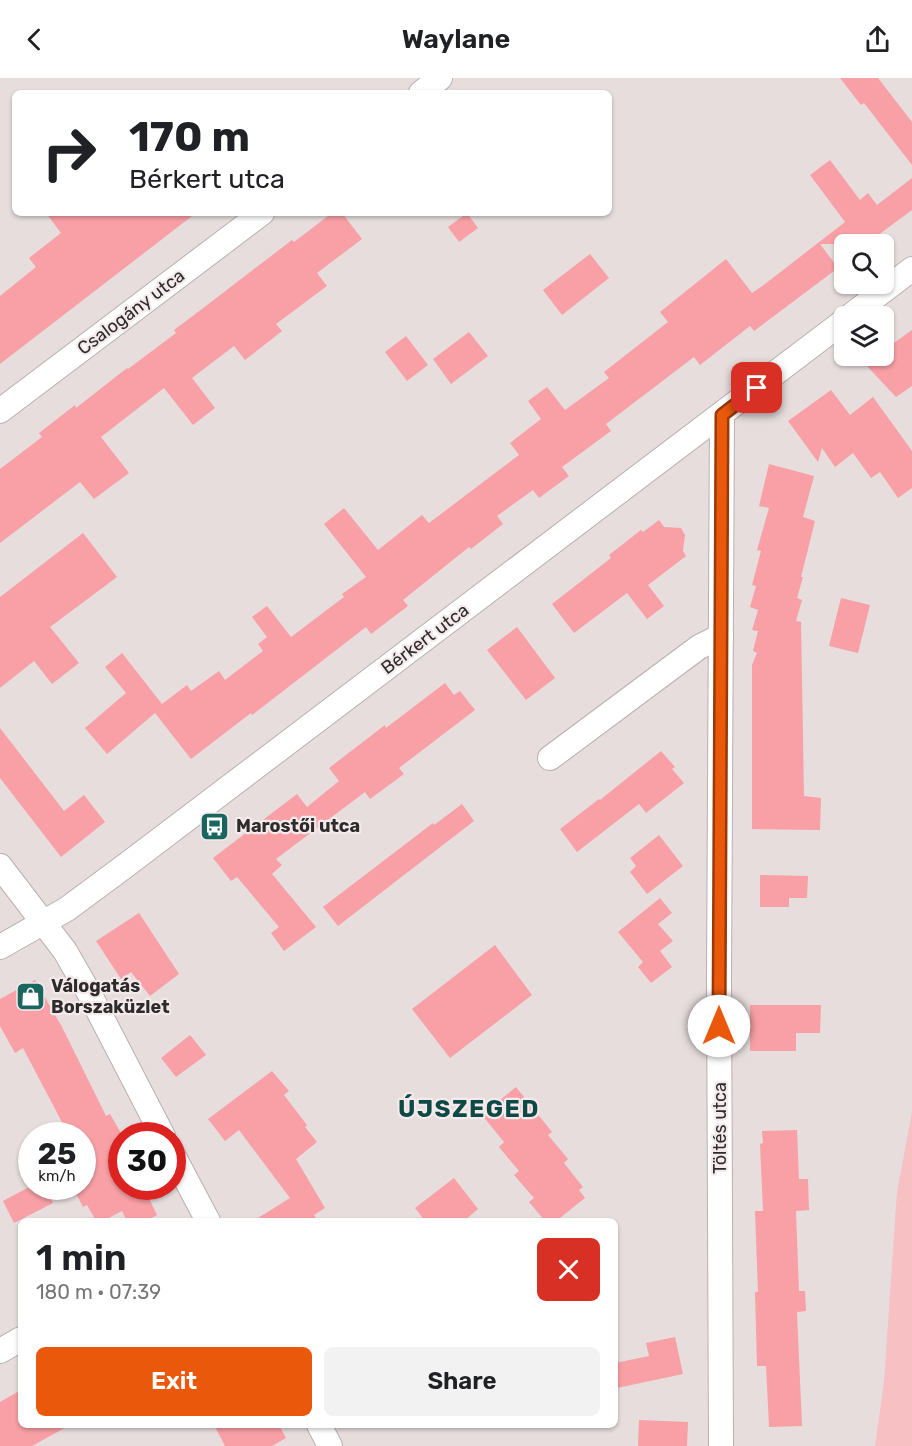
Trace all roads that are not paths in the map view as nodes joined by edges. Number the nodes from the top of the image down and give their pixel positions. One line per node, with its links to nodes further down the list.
1 (440, 78): 2 (street)
2 (425, 90)
3 (258, 216): 7 (street, Csalogány utca)
4 (912, 269): 5 (street)
5 (863, 306)
6 (834, 329): 8 (street, Bérkert utca)
7 (0, 411)
8 (722, 415): 9 (street, Töltés utca); 12 (street, Bérkert utca)
9 (721, 636): 10 (street); 21 (street, Töltés utca)
10 (550, 758)
11 (0, 866): 12 (street)
12 (43, 923): 13 (street, Bérkert utca); 14 (street)
13 (0, 947)
14 (156, 1122)
15 (186, 1179): 16 (street)
16 (206, 1218)
17 (18, 1341): 18 (street)
18 (0, 1350)
19 (321, 1428): 20 (street)
20 (330, 1446)
21 (722, 1446)

